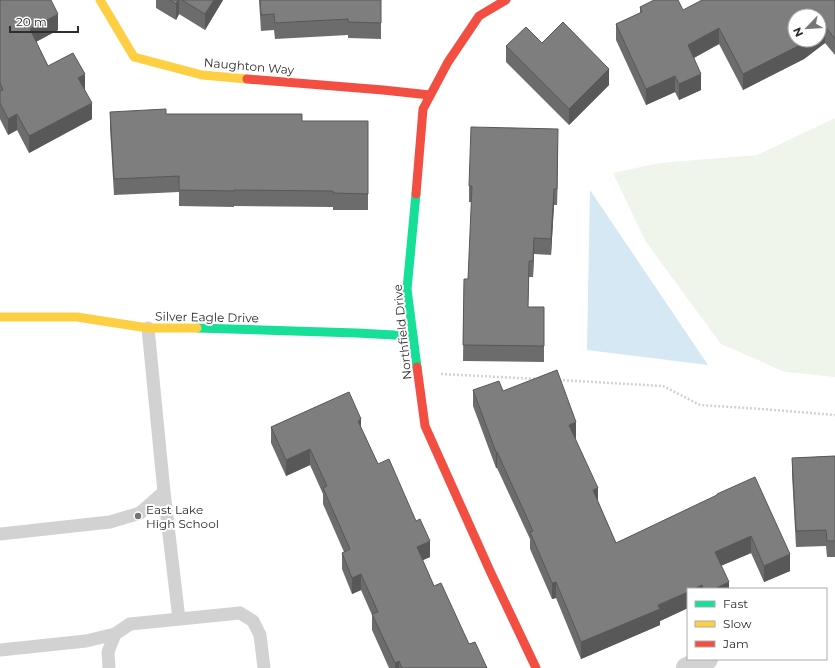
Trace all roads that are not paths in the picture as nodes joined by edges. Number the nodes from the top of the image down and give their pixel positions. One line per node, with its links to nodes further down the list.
1 (100, 0): 3 (street, Naughton Way)
2 (506, 0): 3 (street, Northfield Drive)
3 (430, 95): 6 (street, Northfield Drive)
4 (0, 317): 5 (street, Silver Eagle Drive)
5 (148, 328): 6 (street, Silver Eagle Drive); 7 (lane)
6 (414, 336): 15 (street, Northfield Drive)
7 (164, 492): 8 (lane); 9 (lane)
8 (0, 534)
9 (179, 619): 10 (lane); 14 (lane)
10 (115, 634): 11 (lane); 13 (lane)
11 (0, 650)
12 (705, 660): 16 (street)
13 (109, 668)
14 (264, 668)
15 (536, 668)
16 (687, 668)

